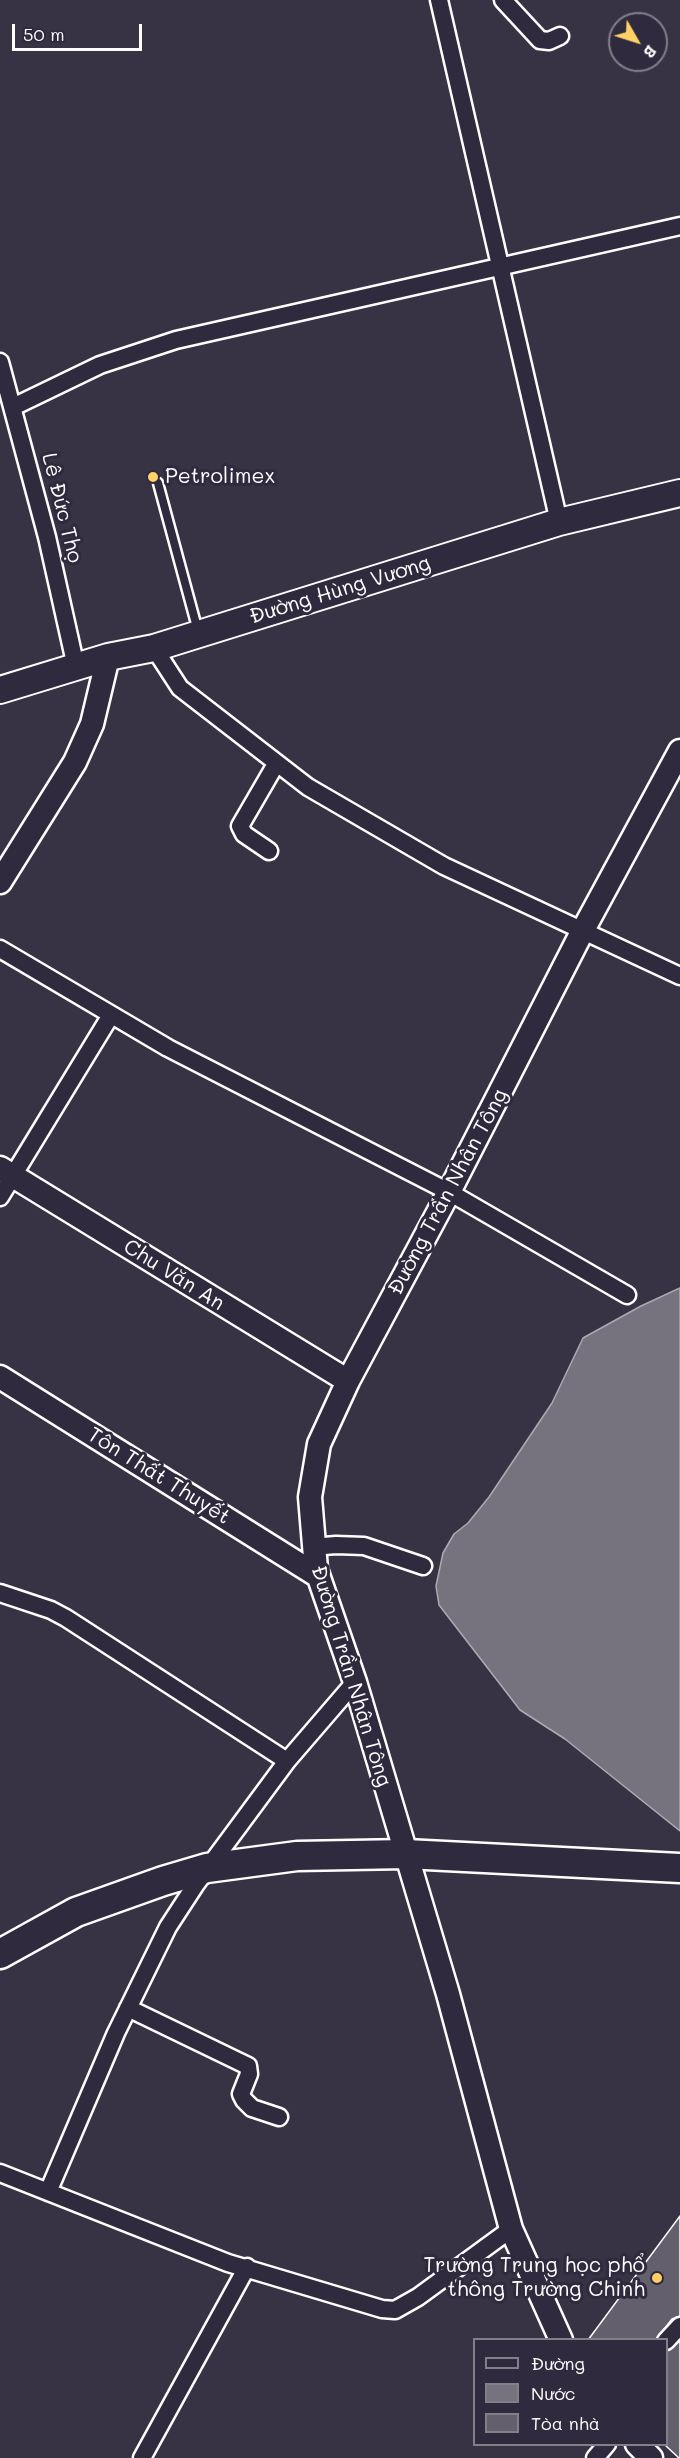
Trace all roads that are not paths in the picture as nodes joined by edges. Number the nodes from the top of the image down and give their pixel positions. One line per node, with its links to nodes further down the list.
1 (439, 0): 5 (street)
2 (502, 0): 3 (street)
3 (560, 36)
4 (680, 226): 5 (street)
5 (498, 266): 7 (street); 10 (street)
6 (0, 362): 7 (street, Lê Đức Thọ)
7 (13, 407): 14 (street, Lê Đức Thọ)
8 (158, 483): 11 (lane)
9 (680, 493): 10 (main road, Đường Hùng Vương)
10 (559, 522): 11 (main road, Đường Hùng Vương)
11 (199, 634): 12 (main road, Đường Hùng Vương)
12 (154, 648): 13 (main road, Đường Hùng Vương); 17 (street)
13 (108, 657): 14 (main road, Đường Hùng Vương); 19 (main road)
14 (75, 667): 15 (main road, Đường Hùng Vương)
15 (0, 690)
16 (680, 751): 20 (main road, Đường Trần Nhân Tông)
17 (276, 764): 18 (street); 20 (street)
18 (269, 851)
19 (0, 882)
20 (582, 932): 22 (street); 25 (main road, Đường Trần Nhân Tông)
21 (0, 949): 23 (street)
22 (680, 976)
23 (111, 1015): 24 (street); 25 (street)
24 (6, 1172): 26 (street); 29 (main road, Chu Văn An)
25 (449, 1192): 27 (street); 29 (main road, Đường Trần Nhân Tông)
26 (0, 1197)
27 (627, 1295)
28 (0, 1377): 32 (main road, Tôn Thất Thuyết)
29 (348, 1381): 30 (main road, Đường Trần Nhân Tông)
30 (312, 1547): 31 (street); 32 (main road, Đường Trần Nhân Tông)
31 (423, 1566)
32 (318, 1576): 34 (main road, Đường Trần Nhân Tông)
33 (0, 1593): 35 (street)
34 (355, 1682): 35 (street); 36 (main road, Đường Trần Nhân Tông)
35 (287, 1761): 37 (street)
36 (406, 1854): 37 (highway); 38 (highway); 44 (main road, Đường Trần Nhân Tông)
37 (207, 1868): 39 (highway); 40 (street)
38 (680, 1868)
39 (0, 1954)
40 (128, 2008): 41 (street); 43 (street)
41 (279, 2117)
42 (0, 2173): 43 (street)
43 (48, 2192): 45 (street)
44 (511, 2229): 45 (street); 47 (main road, Đường Trần Nhân Tông)
45 (247, 2266): 51 (street)
46 (680, 2325): 48 (street)
47 (560, 2338)
48 (668, 2339)
49 (606, 2446): 52 (street)
50 (638, 2446): 53 (main road)
51 (142, 2458)
52 (596, 2458)
53 (651, 2458)

